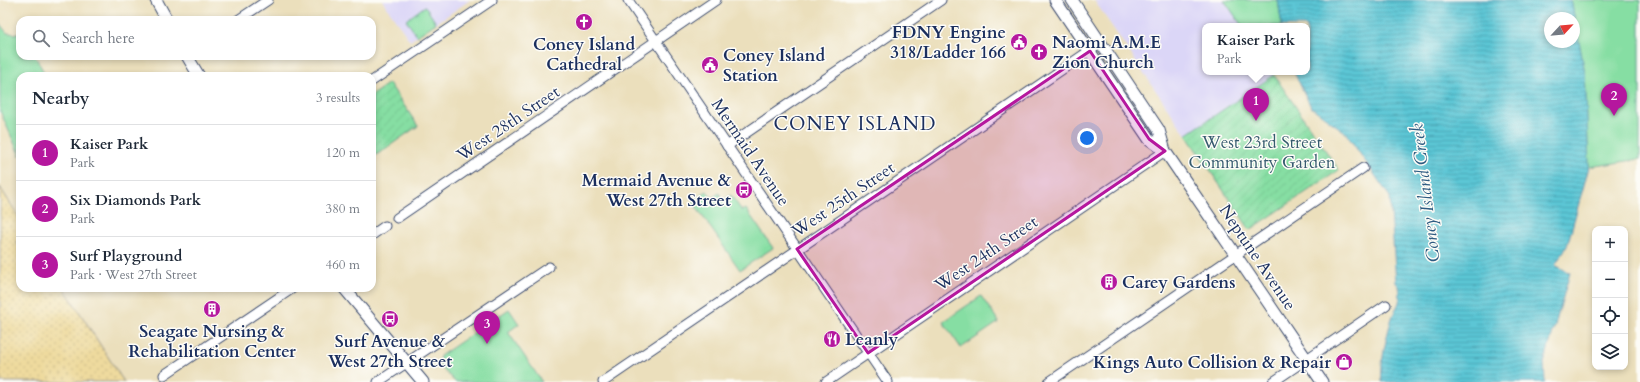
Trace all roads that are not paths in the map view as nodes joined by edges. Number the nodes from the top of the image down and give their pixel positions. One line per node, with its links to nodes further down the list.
1 (156, 0): 9 (main road)
2 (268, 0): 10 (street)
3 (492, 0): 16 (street)
4 (628, 0): 11 (street, Mermaid Avenue)
5 (716, 0): 11 (street, West 28th Street)
6 (940, 0): 17 (street)
7 (1055, 0): 13 (main road, Neptune Avenue)
8 (1072, 0): 12 (main road, Neptune Avenue)
9 (165, 16)
10 (244, 16)
11 (656, 41): 17 (street, Mermaid Avenue); 20 (street, West 28th Street)
12 (1101, 43): 13 (street, West 25th Street); 18 (main road, Neptune Avenue)
13 (1090, 51): 18 (main road, Neptune Avenue); 23 (street, West 25th Street)
14 (189, 60): 15 (main road)
15 (197, 72)
16 (376, 79)
17 (727, 146): 23 (street, Mermaid Avenue)
18 (1165, 151): 24 (main road, Neptune Avenue); 29 (street, West 24th Street)
19 (1363, 168): 24 (street)
20 (397, 218)
21 (384, 226): 22 (street)
22 (376, 232)
23 (797, 249): 29 (street, Mermaid Avenue); 35 (street, West 25th Street)
24 (1236, 254): 30 (main road, Neptune Avenue); 38 (street)
25 (549, 267): 31 (street)
26 (287, 292): 32 (street)
27 (347, 292): 31 (main road)
28 (1386, 305): 30 (street)
29 (868, 353): 36 (street, West 24th Street); 37 (street, Mermaid Avenue)
30 (1307, 359): 39 (street); 40 (main road, Neptune Avenue)
31 (406, 363): 33 (street); 34 (main road)
32 (164, 376)
33 (378, 382)
34 (423, 382)
35 (603, 382)
36 (826, 382)
37 (888, 382)
38 (1049, 382)
39 (1273, 382)
40 (1322, 382)

